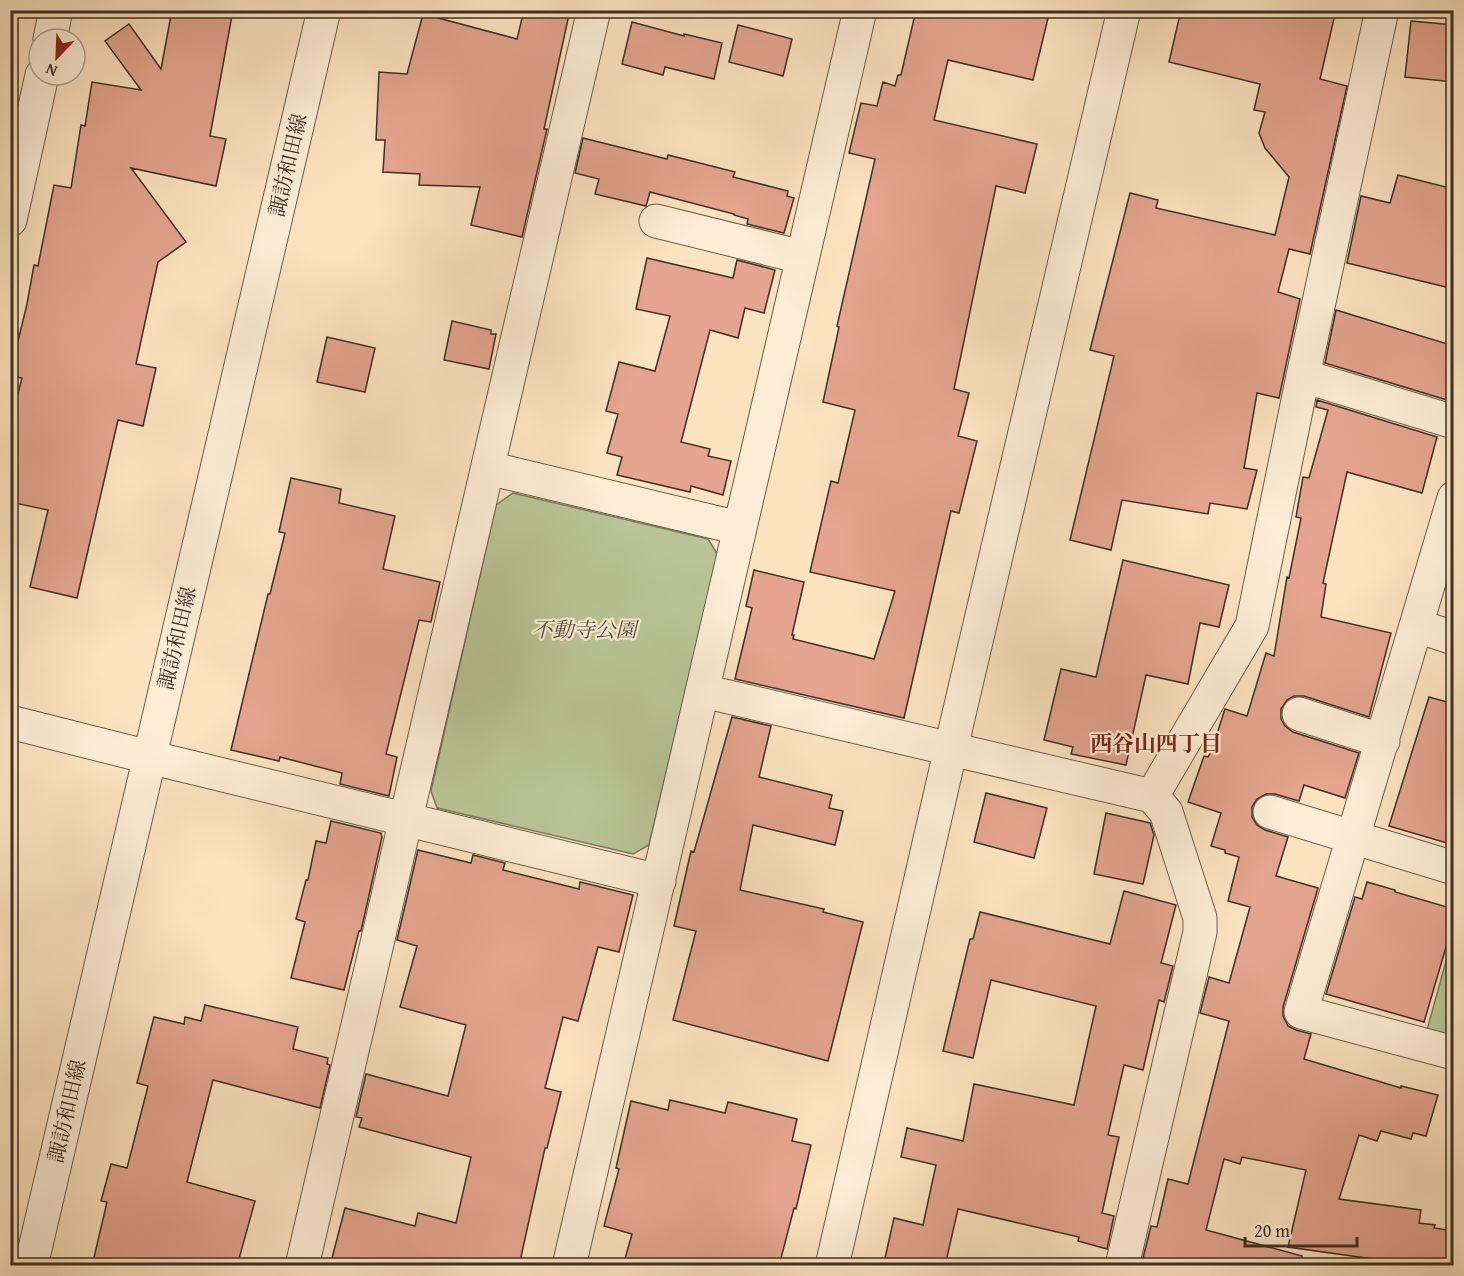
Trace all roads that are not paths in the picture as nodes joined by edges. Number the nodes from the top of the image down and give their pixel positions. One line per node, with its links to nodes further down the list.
1 (56, 10): 7 (street)
2 (324, 10): 24 (street, 諏訪和田線)
3 (594, 10): 14 (street)
4 (860, 10): 11 (street)
5 (1124, 10): 23 (street)
6 (1382, 10): 12 (street)
7 (52, 27)
8 (39, 87): 9 (street)
9 (10, 219)
10 (656, 221): 11 (street)
11 (802, 256): 16 (street)
12 (1303, 376): 13 (street); 25 (street)
13 (1454, 422)
14 (488, 468): 16 (street); 27 (street)
15 (1454, 498): 17 (street)
16 (739, 528): 19 (street)
17 (1417, 626): 18 (street); 22 (street)
18 (1454, 638)
19 (703, 691): 23 (street); 30 (street)
20 (1299, 714): 22 (street)
21 (10, 722): 24 (street)
22 (1383, 741): 28 (street)
23 (951, 748): 25 (street); 35 (street)
24 (149, 757): 27 (street); 32 (street, 諏訪和田線)
25 (1152, 796): 36 (street)
26 (1270, 812): 28 (street)
27 (406, 819): 30 (street); 33 (street)
28 (1353, 838): 29 (street); 31 (street)
29 (1454, 868)
30 (659, 880): 34 (street)
31 (1454, 1053)
32 (31, 1266)
33 (302, 1266)
34 (569, 1266)
35 (832, 1266)
36 (1122, 1266)

